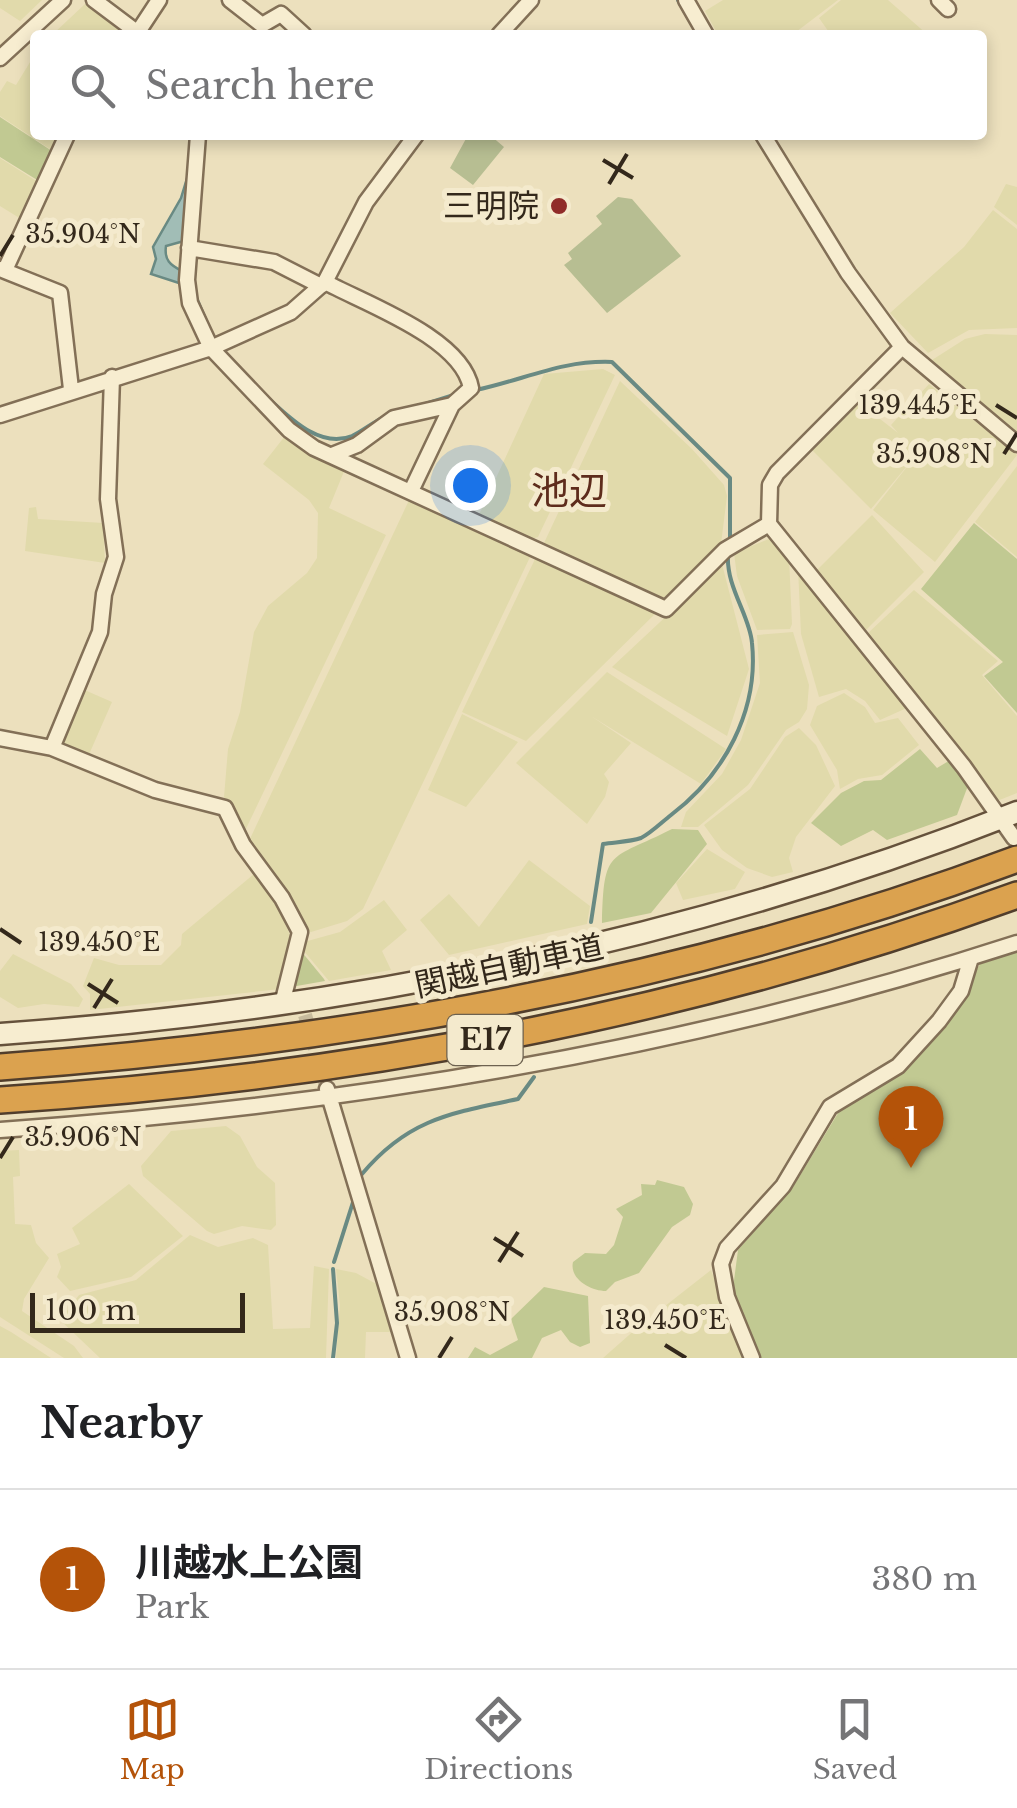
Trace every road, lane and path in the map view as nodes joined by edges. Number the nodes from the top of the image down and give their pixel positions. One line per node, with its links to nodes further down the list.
1 (63, 0): 8 (street)
2 (94, 0): 9 (street)
3 (159, 0): 10 (street)
4 (230, 0): 11 (street)
5 (531, 0): 13 (street)
6 (686, 0): 14 (street)
7 (30, 30): 15 (street)
8 (30, 30)
9 (132, 30)
10 (140, 30)
11 (259, 30): 12 (street)
12 (299, 30)
13 (503, 30)
14 (703, 30)
15 (0, 58)
16 (64, 140): 21 (street)
17 (198, 140): 20 (street)
18 (410, 140): 22 (street)
19 (766, 140): 23 (street)
20 (189, 248): 22 (street); 24 (street)
21 (2, 270): 26 (street)
22 (323, 284): 24 (street); 27 (street)
23 (902, 347): 29 (street); 32 (street)
24 (211, 348): 25 (street); 30 (street)
25 (112, 377): 26 (street); 34 (street)
26 (71, 389): 28 (street)
27 (452, 406): 30 (street); 31 (street)
28 (0, 415)
29 (1017, 444)
30 (332, 454): 31 (street)
31 (412, 490): 32 (street)
32 (769, 524): 35 (street)
33 (0, 738): 34 (street)
34 (52, 748): 40 (street)
35 (1008, 816): 36 (street); 40 (street)
36 (1015, 849): 42 (highway, 関越自動車道 / E17)
37 (1017, 894): 44 (highway, 関越自動車道 / E17)
38 (1017, 942): 39 (street)
39 (971, 958): 43 (street); 47 (street)
40 (296, 1007): 41 (street)
41 (0, 1034)
42 (0, 1067)
43 (328, 1094): 45 (street); 46 (street)
44 (0, 1100)
45 (0, 1130)
46 (408, 1358)
47 (752, 1358)

